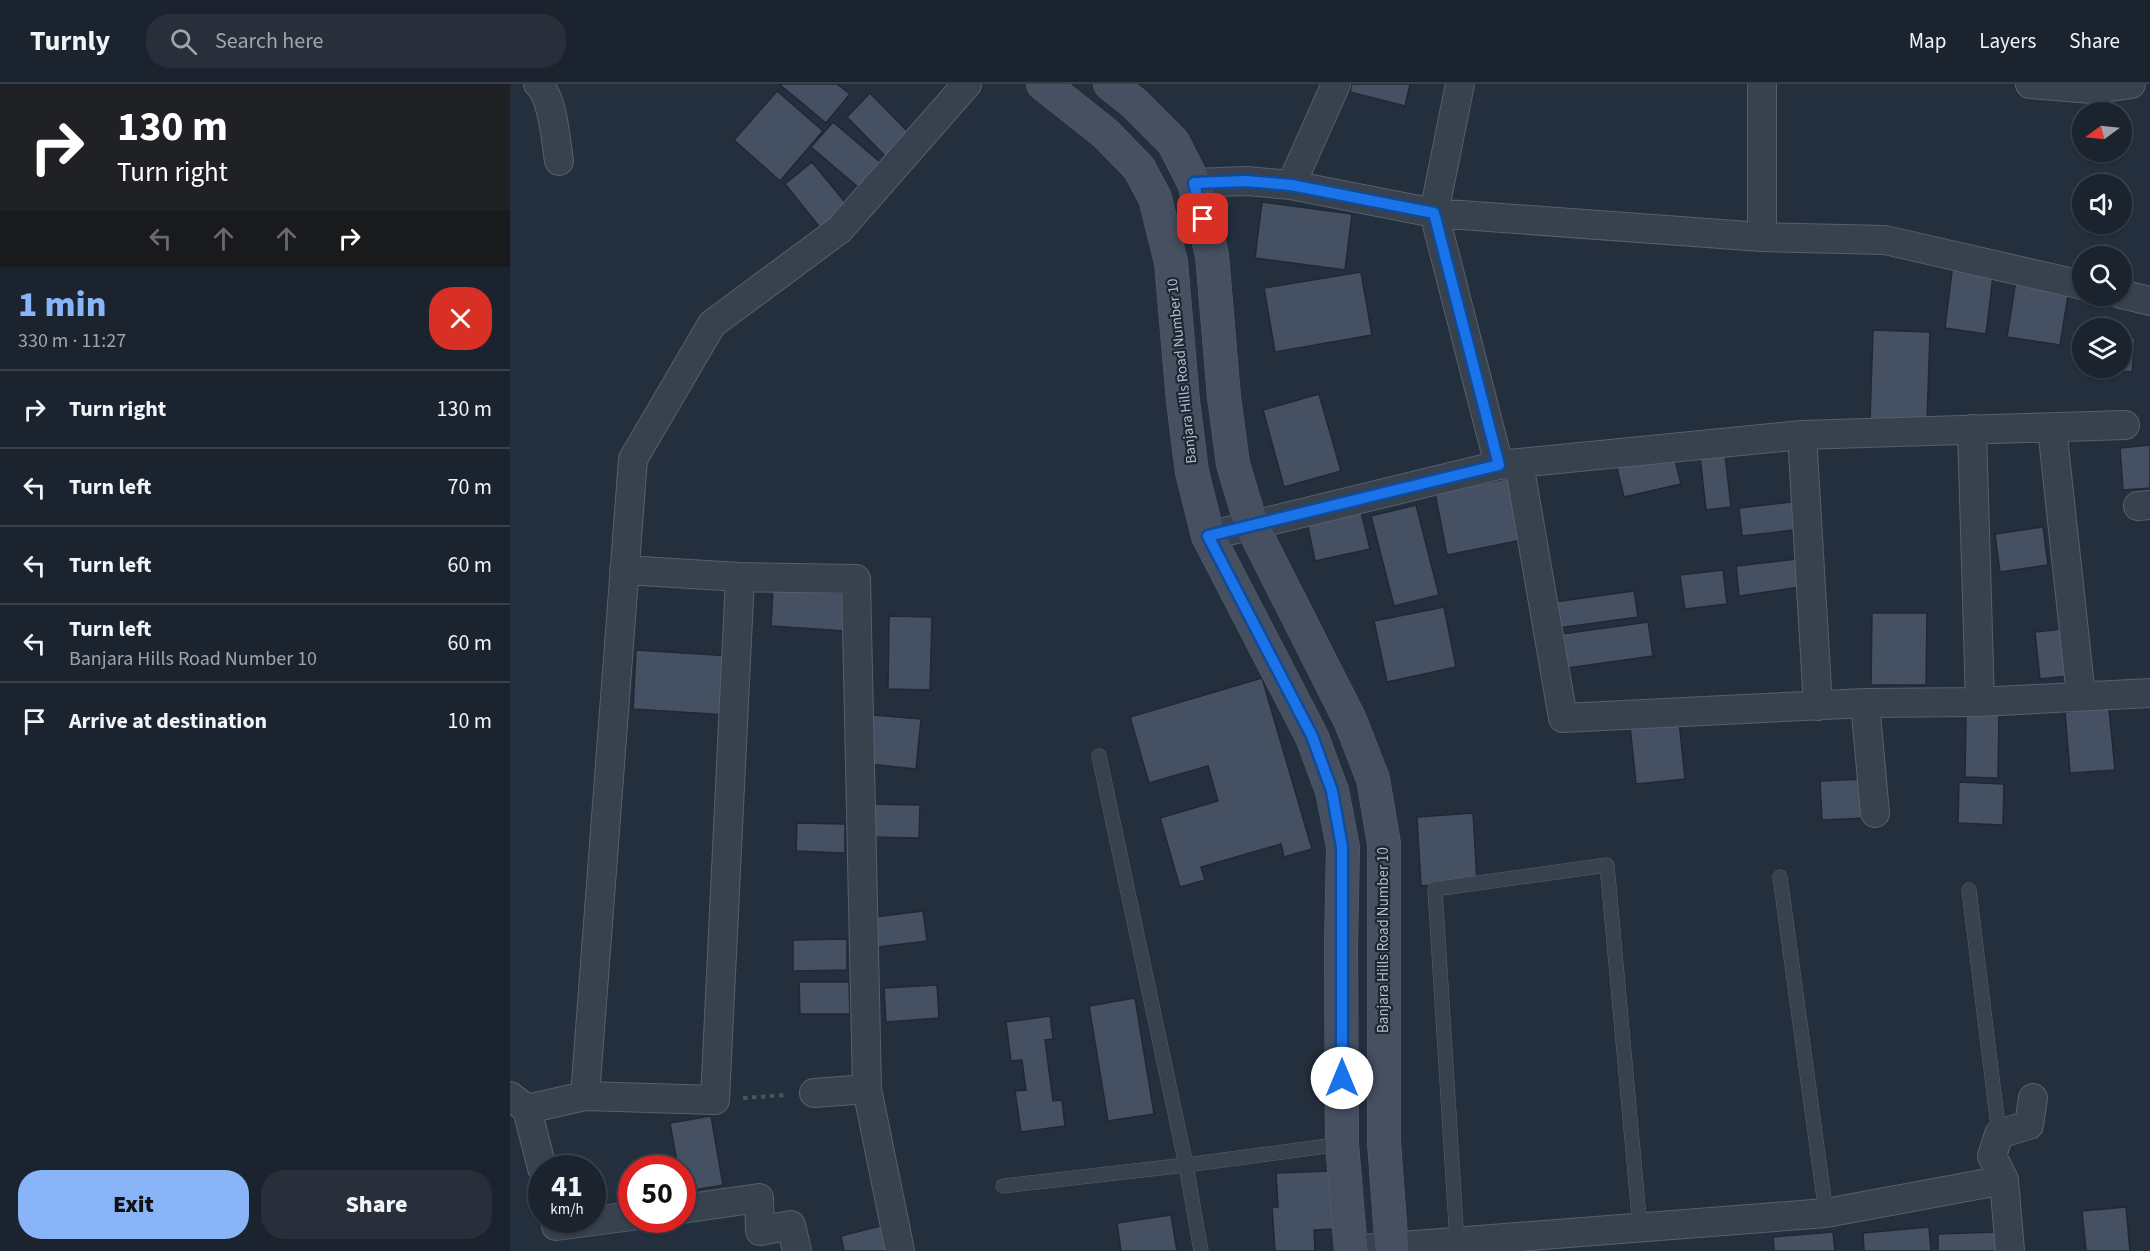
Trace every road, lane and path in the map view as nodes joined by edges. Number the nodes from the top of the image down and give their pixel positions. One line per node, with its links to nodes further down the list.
1 (538, 84): 10 (street)
2 (967, 84): 25 (street)
3 (1044, 84): 24 (main road, Banjara Hills Road Number 10)
4 (1110, 84): 11 (main road, Banjara Hills Road Number 10)
5 (1336, 84): 12 (street)
6 (1460, 84): 13 (street)
7 (1762, 84): 14 (street)
8 (2030, 84): 9 (street)
9 (2131, 84)
10 (559, 161)
11 (1194, 183): 12 (street); 23 (main road, Banjara Hills Road Number 10)
12 (1291, 185): 13 (street)
13 (1434, 213): 14 (street); 22 (street)
14 (1762, 237): 15 (street)
15 (2072, 283)
16 (2132, 297): 17 (street)
17 (2150, 301)
18 (2125, 425): 19 (street)
19 (2052, 428): 20 (street); 28 (street)
20 (1972, 429): 21 (street); 29 (street)
21 (1802, 435): 22 (street); 31 (street)
22 (1509, 464): 23 (street); 31 (street)
23 (1251, 525): 24 (street); 52 (main road, Banjara Hills Road Number 10)
24 (1208, 536): 43 (main road, Banjara Hills Road Number 10)
25 (624, 570): 26 (street); 38 (street)
26 (740, 577): 36 (street); 40 (street)
27 (2150, 693): 28 (street)
28 (2081, 696): 29 (street)
29 (1980, 702): 30 (street)
30 (1864, 703): 31 (street); 33 (street)
31 (1818, 706)
32 (1099, 756): 45 (lane)
33 (1875, 813)
34 (1780, 877): 49 (lane)
35 (1969, 890): 42 (lane)
36 (867, 1089): 37 (street); 54 (street)
37 (814, 1093): 40 (path)
38 (585, 1096): 40 (street); 41 (street)
39 (2033, 1098): 42 (street)
40 (714, 1100)
41 (519, 1102): 44 (street)
42 (1999, 1134): 46 (street)
43 (1342, 1144): 45 (lane); 56 (main road, Banjara Hills Road Number 10)
44 (537, 1155)
45 (1186, 1165): 47 (lane); 55 (lane)
46 (2004, 1180): 49 (street); 57 (street)
47 (1004, 1186)
48 (696, 1207): 53 (street)
49 (1826, 1213): 50 (street)
50 (1640, 1228): 51 (street); 51 (lane)
51 (1458, 1242): 52 (street)
52 (1392, 1249): 56 (street)
53 (797, 1251)
54 (900, 1251)
55 (1201, 1251)
56 (1351, 1251)
57 (2010, 1251)

